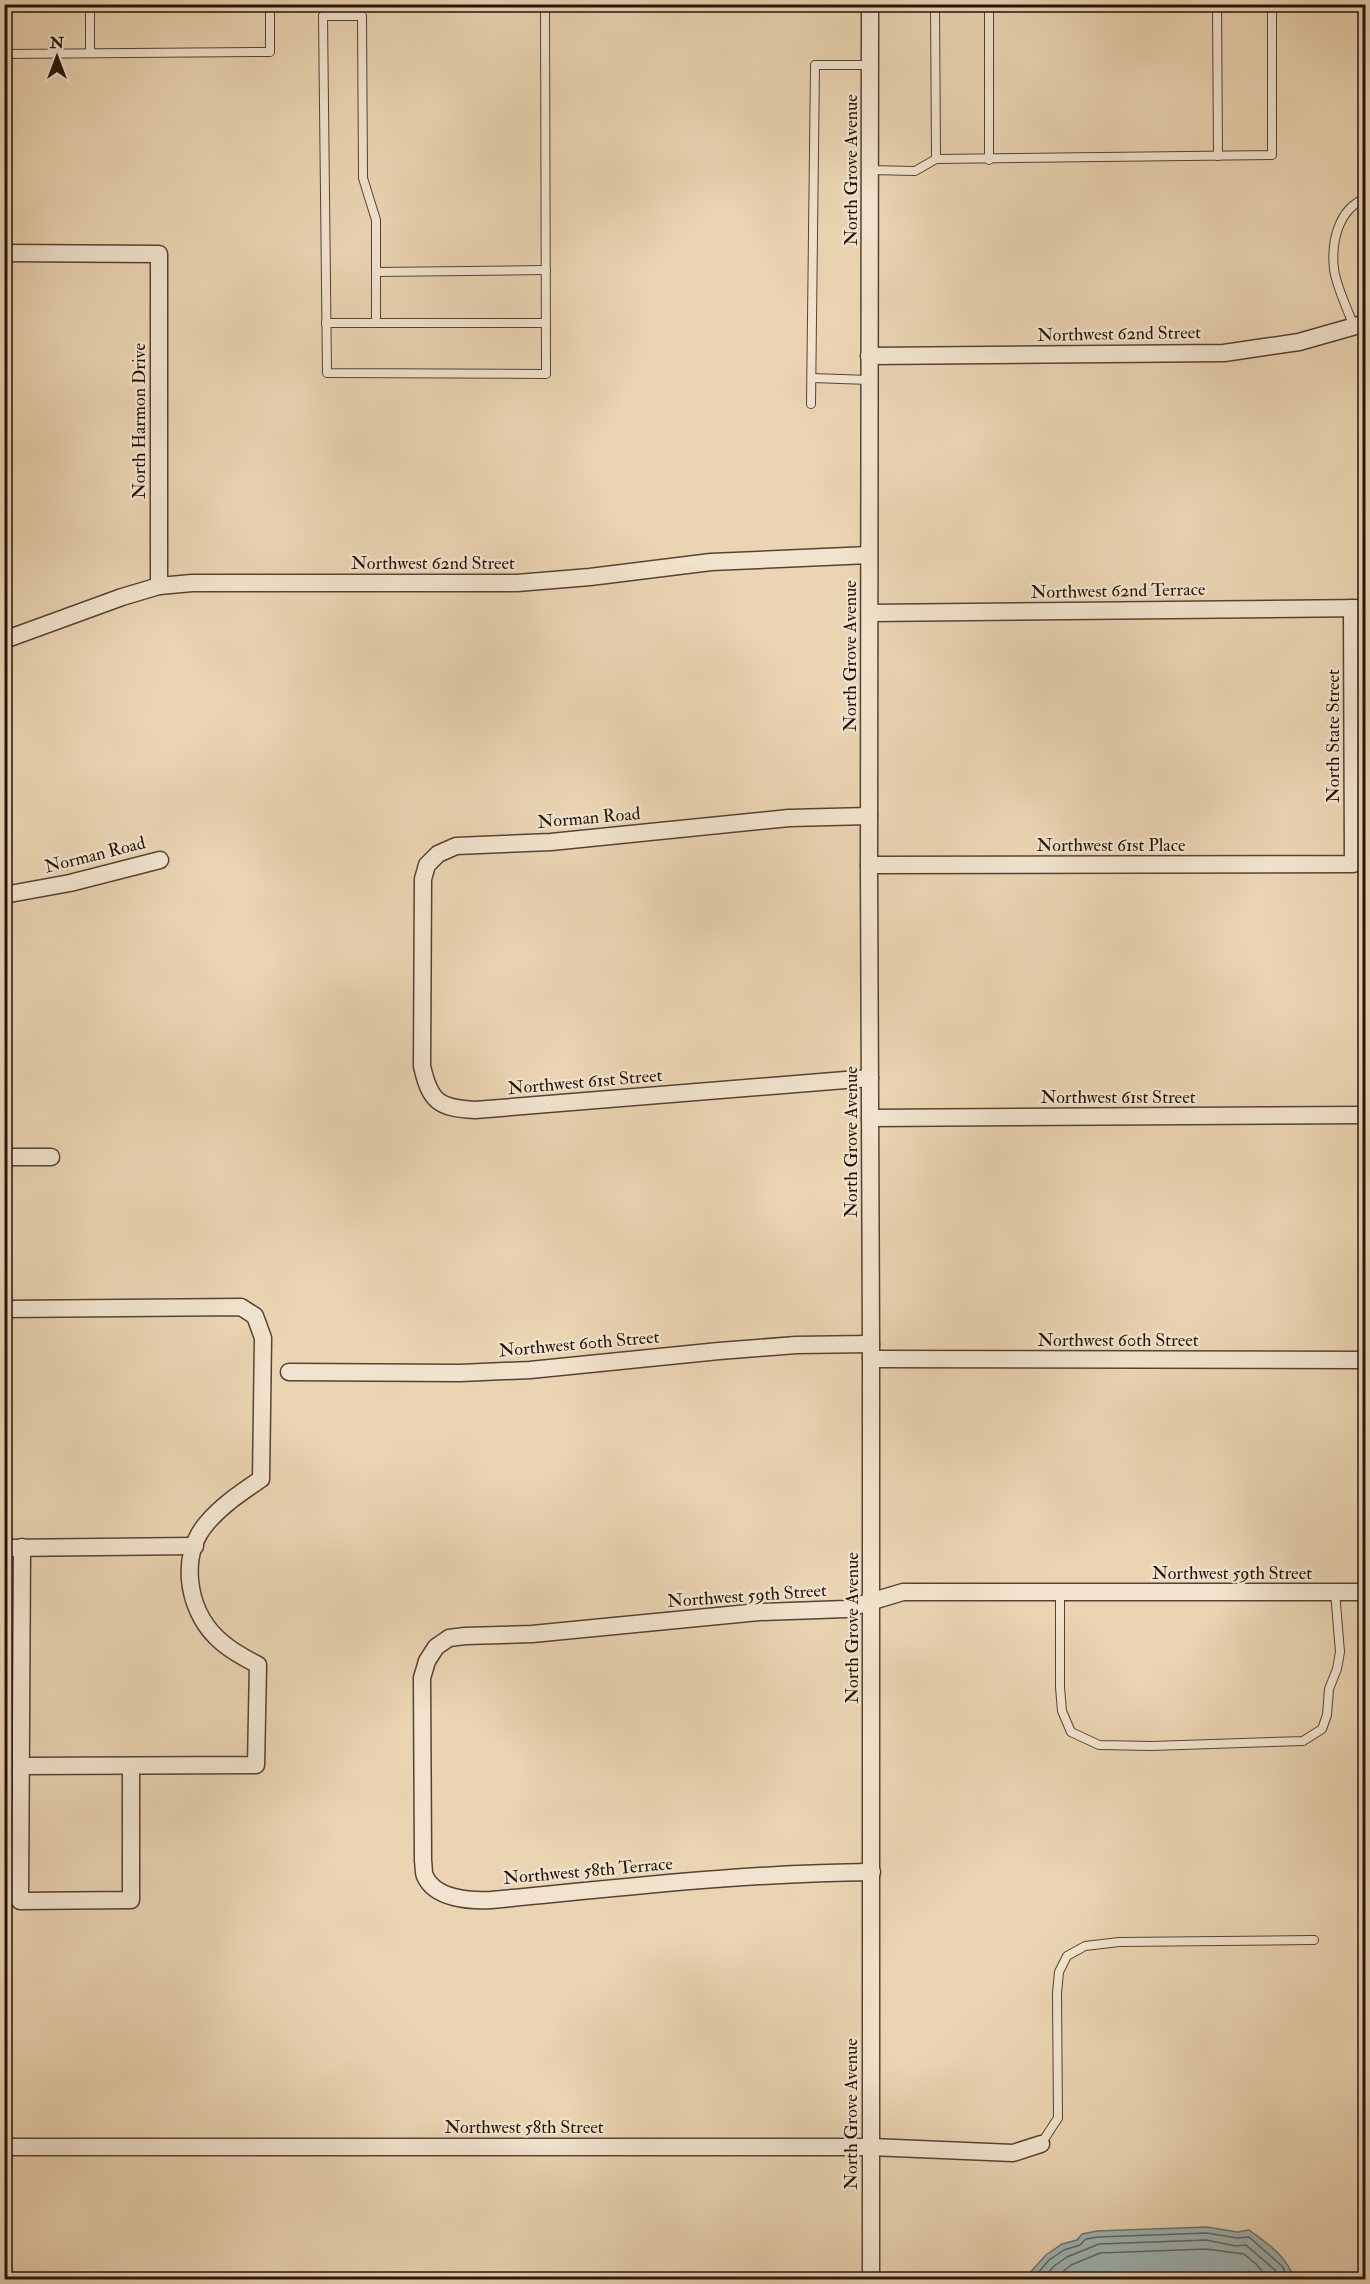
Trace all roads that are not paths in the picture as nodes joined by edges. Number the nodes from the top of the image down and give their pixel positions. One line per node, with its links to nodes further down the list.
1 (90, 4): 11 (lane)
2 (270, 4): 11 (lane)
3 (349, 4): 10 (lane)
4 (545, 4): 20 (lane)
5 (870, 4): 13 (street, North Grove Avenue)
6 (935, 4): 15 (lane)
7 (989, 4): 16 (lane)
8 (1217, 4): 14 (lane)
9 (1272, 4): 14 (lane)
10 (348, 16): 21 (lane); 23 (lane)
11 (90, 53): 12 (lane)
12 (4, 54)
13 (870, 65): 17 (street, North Grove Avenue); 27 (lane)
14 (1218, 156): 16 (lane)
15 (936, 159): 16 (lane); 17 (lane)
16 (989, 160)
17 (870, 170): 26 (street, North Grove Avenue)
18 (1365, 198): 25 (lane)
19 (4, 253): 31 (street, North Harmon Drive)
20 (546, 270): 21 (lane); 22 (lane)
21 (376, 272): 24 (lane)
22 (546, 322): 23 (lane); 24 (lane)
23 (326, 323): 24 (lane)
24 (376, 323)
25 (1360, 325): 26 (street, Northwest 62nd Street)
26 (869, 356): 28 (street, North Grove Avenue)
27 (812, 378): 28 (lane); 29 (lane)
28 (869, 380): 30 (street, North Grove Avenue)
29 (811, 404)
30 (869, 555): 31 (street, Northwest 62nd Street); 33 (street, North Grove Avenue)
31 (159, 586): 34 (street, Northwest 62nd Street)
32 (1359, 608): 33 (street, Northwest 62nd Terrace); 37 (street, North State Street)
33 (870, 613): 35 (street, North Grove Avenue)
34 (4, 639)
35 (869, 816): 38 (street, North Grove Avenue); 40 (street, Norman Road)
36 (160, 860): 39 (street, Norman Road)
37 (1353, 864): 38 (street, Northwest 61st Place)
38 (869, 865): 41 (street, North Grove Avenue)
39 (4, 895)
40 (422, 973): 41 (street, Northwest 61st Street)
41 (870, 1078): 43 (street, North Grove Avenue)
42 (1365, 1115): 43 (street, Northwest 61st Street)
43 (870, 1118): 47 (street, North Grove Avenue)
44 (4, 1157): 45 (street)
45 (51, 1157)
46 (4, 1309): 50 (street)
47 (871, 1352): 48 (street, Northwest 60th Street); 49 (street, Northwest 60th Street); 56 (street, North Grove Avenue)
48 (1365, 1360)
49 (289, 1372)
50 (195, 1546): 51 (street); 58 (street)
51 (22, 1547): 52 (street); 57 (street)
52 (4, 1548)
53 (1060, 1592): 54 (street, Northwest 59th Street); 54 (lane); 56 (street, Northwest 59th Street)
54 (1335, 1592): 55 (street, Northwest 59th Street)
55 (1365, 1592)
56 (871, 1602): 59 (street, Northwest 59th Street); 60 (street, North Grove Avenue)
57 (21, 1766): 58 (street); 58 (street)
58 (131, 1766)
59 (422, 1767): 60 (street, Northwest 58th Terrace)
60 (872, 1872): 64 (street, North Grove Avenue)
61 (1314, 1940): 62 (lane)
62 (1041, 2144): 64 (street, Northwest 58th Street)
63 (4, 2147): 64 (street, Northwest 58th Street)
64 (871, 2147): 65 (street, North Grove Avenue)
65 (871, 2280)

